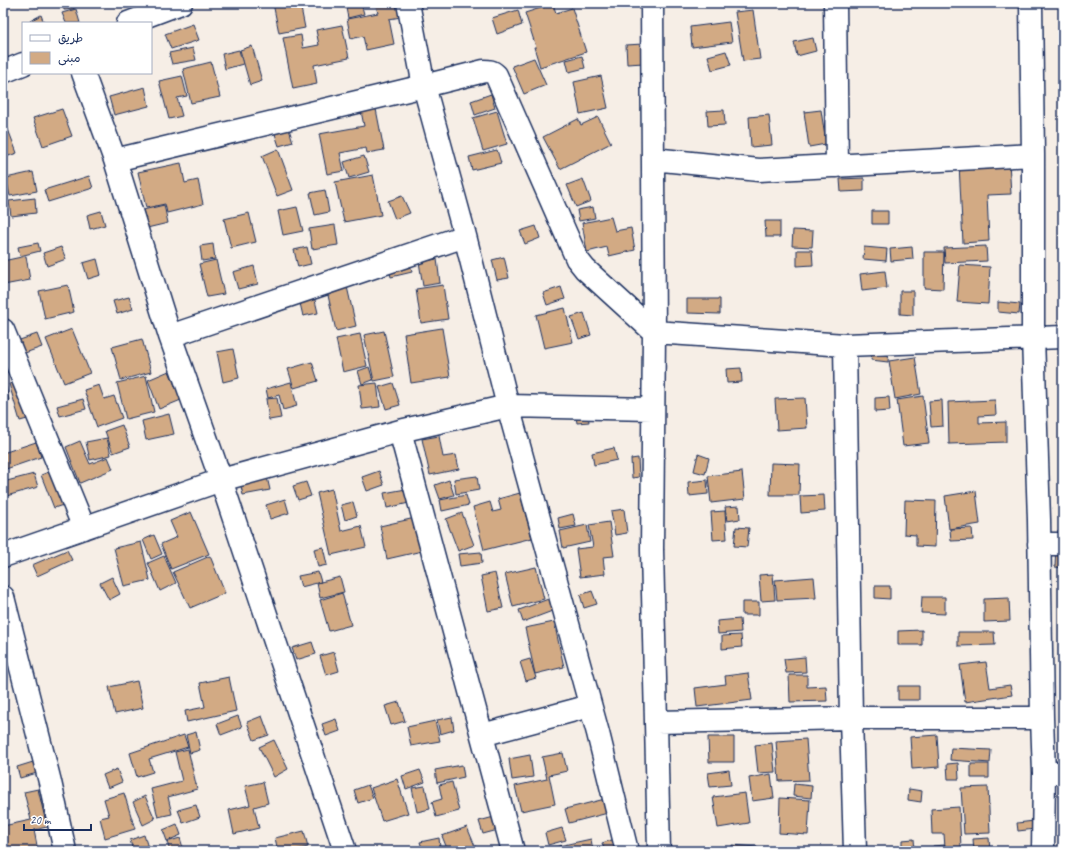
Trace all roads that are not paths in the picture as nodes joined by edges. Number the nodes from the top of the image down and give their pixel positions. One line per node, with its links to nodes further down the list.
1 (181, 3): 6 (street)
2 (408, 3): 10 (street)
3 (652, 3): 12 (street)
4 (835, 3): 14 (street)
5 (1031, 3): 11 (street)
6 (131, 22)
7 (22, 64): 8 (street)
8 (3, 72)
9 (83, 74): 13 (street)
10 (424, 86): 13 (street); 15 (street); 17 (street)
11 (1033, 155): 14 (street); 19 (street)
12 (653, 159): 14 (street); 17 (street)
13 (116, 160): 18 (street)
14 (837, 166)
15 (465, 236): 18 (street); 22 (street)
16 (3, 330): 26 (street)
17 (654, 332): 21 (street); 23 (street)
18 (170, 336): 25 (street)
19 (1033, 337): 20 (street); 21 (street); 27 (street)
20 (1063, 337)
21 (845, 345): 32 (street)
22 (508, 406): 23 (street); 24 (street); 31 (street)
23 (652, 410): 34 (street)
24 (400, 431): 25 (street); 35 (street)
25 (221, 480): 26 (street); 38 (street)
26 (84, 528): 29 (street)
27 (1039, 544): 28 (street); 33 (street)
28 (1063, 544)
29 (3, 556)
30 (3, 597): 37 (street)
31 (590, 706): 35 (street); 40 (street)
32 (851, 718): 33 (street); 34 (street); 42 (street)
33 (1042, 718): 36 (street)
34 (656, 722): 41 (street)
35 (482, 735): 39 (street)
36 (1054, 773): 43 (street)
37 (65, 851)
38 (345, 851)
39 (513, 851)
40 (627, 851)
41 (659, 851)
42 (855, 851)
43 (1043, 851)

